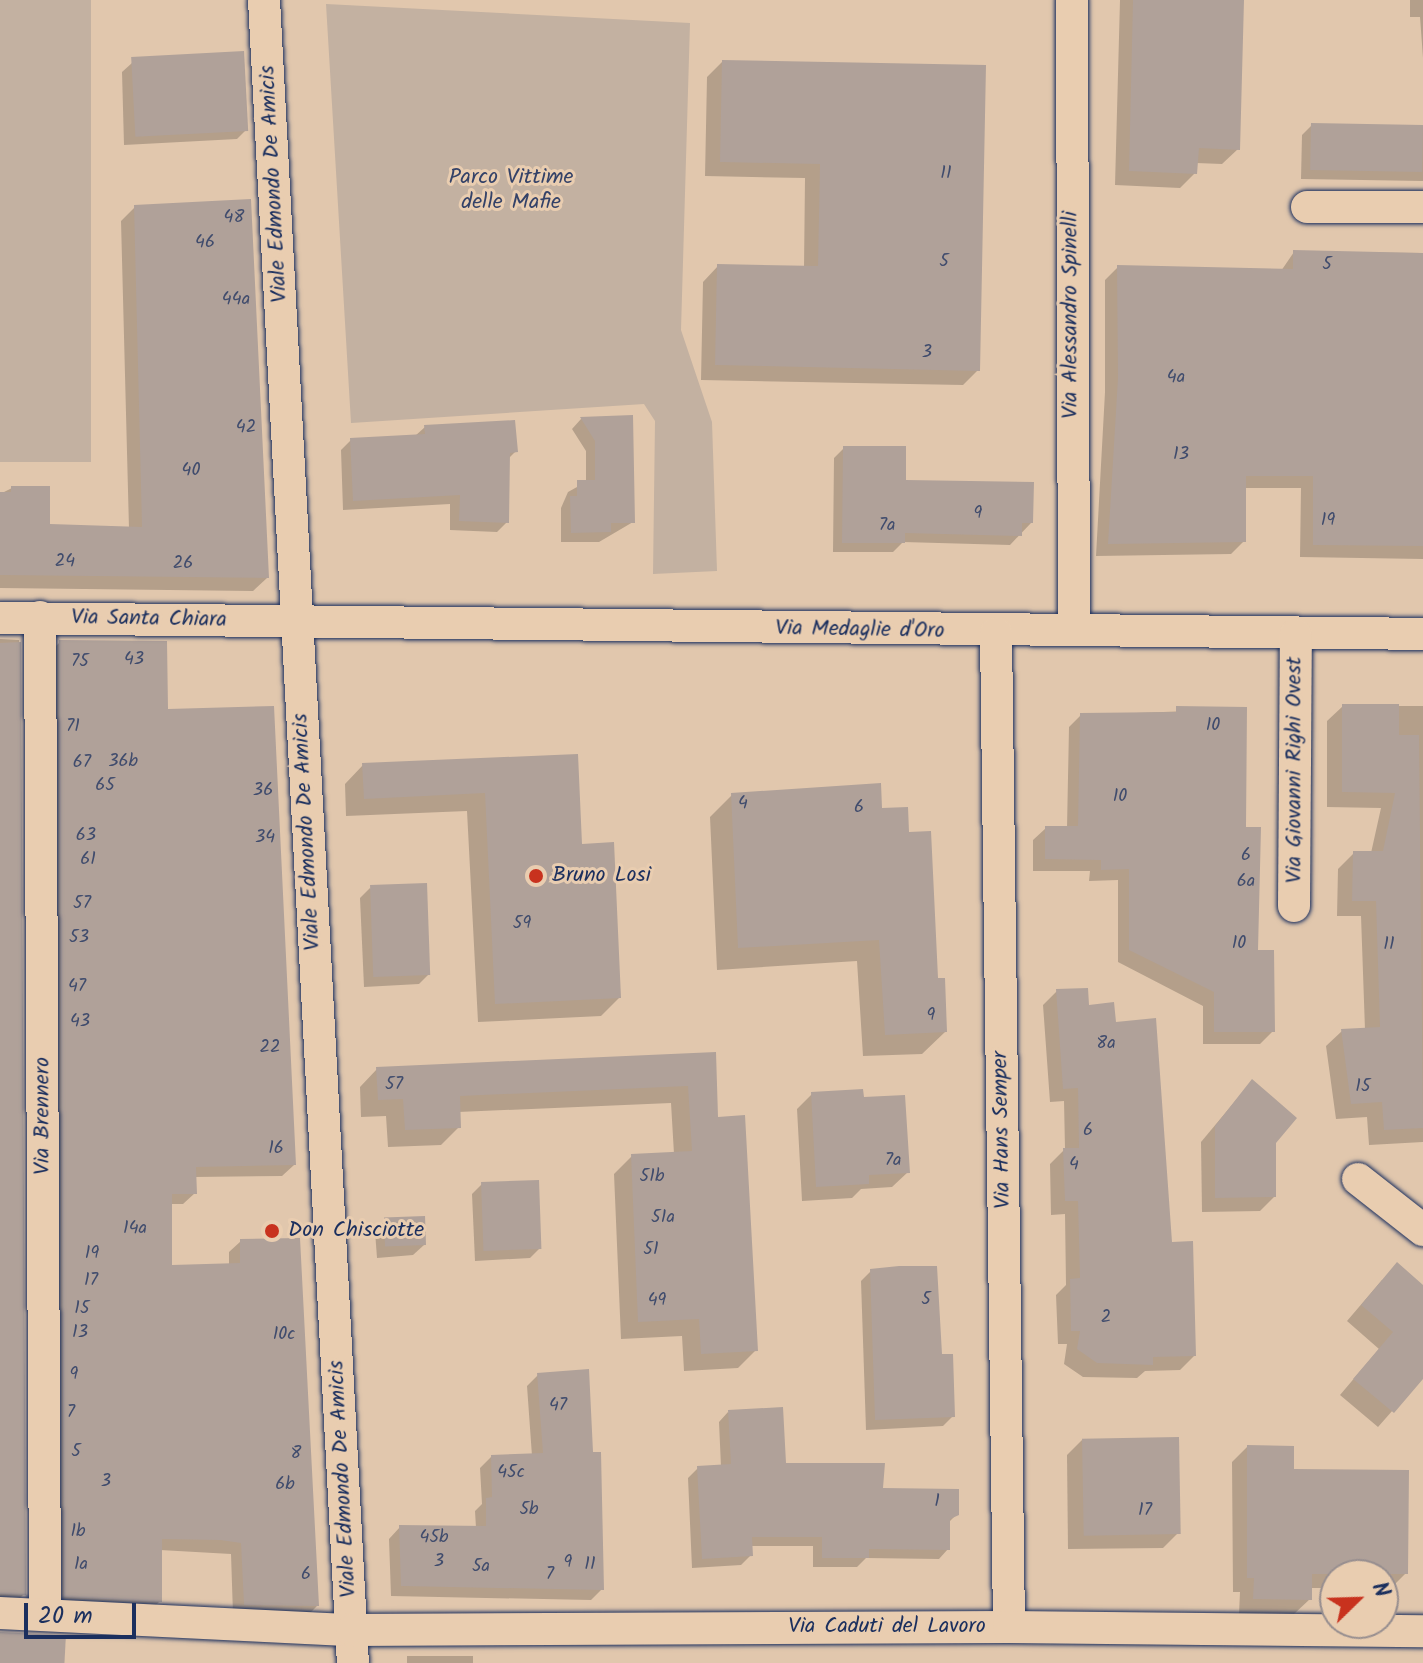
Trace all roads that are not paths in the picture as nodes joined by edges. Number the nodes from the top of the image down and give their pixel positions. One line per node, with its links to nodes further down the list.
1 (264, 0): 7 (street, Viale Edmondo De Amicis)
2 (1072, 0): 8 (street, Via Alessandro Spinelli)
3 (1307, 207): 4 (street)
4 (1423, 207)
5 (40, 617): 6 (street, Via Santa Chiara); 7 (street, Via Santa Chiara); 16 (street, Via Brennero)
6 (0, 618)
7 (297, 622): 9 (street, Via Medaglie d'Oro); 18 (street, Viale Edmondo De Amicis)
8 (1074, 629): 9 (street, Via Medaglie d'Oro); 11 (street, Via Medaglie d'Oro)
9 (996, 633): 17 (street, Via Hans Semper)
10 (1423, 634): 11 (street, Via Medaglie d'Oro)
11 (1296, 635): 12 (street, Via Giovanni Righi Ovest)
12 (1294, 906)
13 (1358, 1179): 14 (street)
14 (1423, 1230)
15 (0, 1613): 16 (street, Via Caduti del Lavoro)
16 (45, 1614): 18 (street, Via Caduti del Lavoro)
17 (1009, 1627): 18 (street, Via Caduti del Lavoro); 19 (street, Via Caduti del Lavoro)
18 (352, 1630): 20 (street, Viale Edmondo De Amicis)
19 (1423, 1631)
20 (353, 1663)

